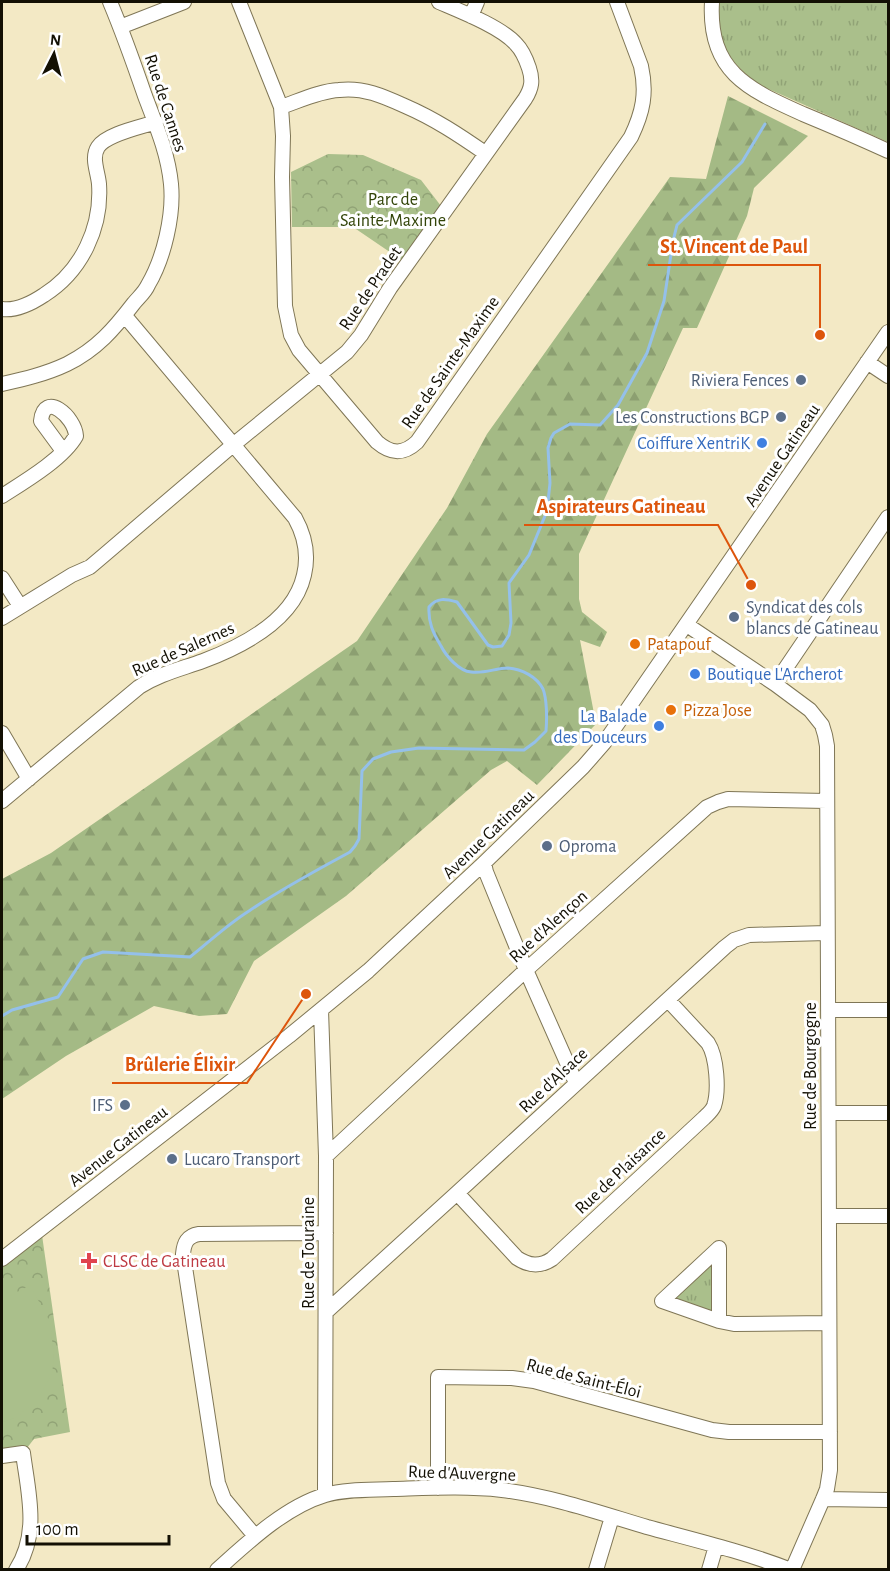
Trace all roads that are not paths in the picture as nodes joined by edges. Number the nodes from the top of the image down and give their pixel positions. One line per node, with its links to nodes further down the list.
1 (110, 2): 9 (street, Rue de Cannes)
2 (184, 2): 9 (street)
3 (239, 2): 10 (street, Rue de Sainte-Maxime)
4 (439, 2): 8 (street, Rue de Pradet)
5 (477, 2): 8 (street)
6 (617, 2): 18 (street, Rue de Sainte-Maxime)
7 (712, 2): 12 (street)
8 (471, 15): 13 (street, Rue de Pradet)
9 (120, 27): 11 (street, Rue de Cannes)
10 (281, 107): 13 (street); 18 (street, Rue de Sainte-Maxime)
11 (156, 122): 14 (street); 15 (street, Rue de Cannes)
12 (888, 151)
13 (486, 153): 18 (street, Rue de Pradet)
14 (2, 309)
15 (125, 316): 20 (street, Rue de Cannes); 21 (street, Rue de Salernes)
16 (888, 332): 17 (street, Avenue Gatineau)
17 (867, 362): 19 (street); 30 (street, Avenue Gatineau)
18 (319, 374): 21 (street, Rue de Pradet)
19 (888, 376)
20 (2, 384)
21 (233, 445): 28 (street); 33 (street, Rue de Salernes)
22 (63, 452): 23 (street)
23 (2, 496)
24 (888, 517): 25 (street)
25 (876, 534): 26 (street); 31 (street)
26 (888, 543)
27 (2, 578): 28 (street)
28 (20, 606): 29 (street)
29 (2, 618)
30 (687, 625): 31 (street, Rue de Bourgogne); 36 (street, Avenue Gatineau)
31 (775, 684): 35 (street, Rue de Bourgogne)
32 (2, 734): 33 (street)
33 (29, 779): 34 (street, Rue de Salernes)
34 (2, 801)
35 (826, 801): 37 (street, Rue de Bourgogne); 38 (street, Rue d'Alençon)
36 (484, 863): 38 (street); 40 (street, Avenue Gatineau)
37 (827, 933): 39 (street, Rue d'Alsace); 41 (street, Rue de Bourgogne)
38 (526, 970): 43 (street); 46 (street, Rue d'Alençon)
39 (668, 1000): 43 (street, Rue d'Alsace); 47 (street, Rue de Plaisance)
40 (321, 1010): 46 (street, Rue de Touraine); 51 (street, Avenue Gatineau)
41 (828, 1010): 42 (street); 44 (street, Rue de Bourgogne)
42 (888, 1010)
43 (576, 1083): 47 (street, Rue d'Alsace)
44 (829, 1113): 45 (street); 48 (street, Rue de Bourgogne)
45 (888, 1113)
46 (327, 1156): 50 (street, Rue de Touraine)
47 (457, 1193): 52 (street, Rue d'Alsace)
48 (829, 1216): 49 (street); 54 (street, Rue de Bourgogne)
49 (888, 1216)
50 (326, 1233): 52 (street, Rue de Touraine); 62 (street)
51 (2, 1259)
52 (327, 1311): 58 (street, Rue de Touraine)
53 (719, 1321): 53 (street); 54 (street)
54 (829, 1323): 55 (street, Rue de Bourgogne)
55 (830, 1432): 57 (street, Rue de Saint-Éloi); 59 (street, Rue de Bourgogne)
56 (2, 1456): 64 (street)
57 (438, 1488): 58 (street, Rue d'Auvergne); 61 (street, Rue d'Auvergne)
58 (325, 1495): 62 (street, Rue d'Auvergne)
59 (823, 1499): 60 (street); 68 (street, Rue de Bourgogne)
60 (888, 1500)
61 (612, 1517): 63 (street, Rue d'Auvergne); 66 (street)
62 (255, 1536): 65 (street, Rue d'Auvergne)
63 (716, 1546): 67 (street); 68 (street, Rue d'Auvergne)
64 (16, 1569)
65 (217, 1569)
66 (596, 1569)
67 (709, 1569)
68 (791, 1569)

